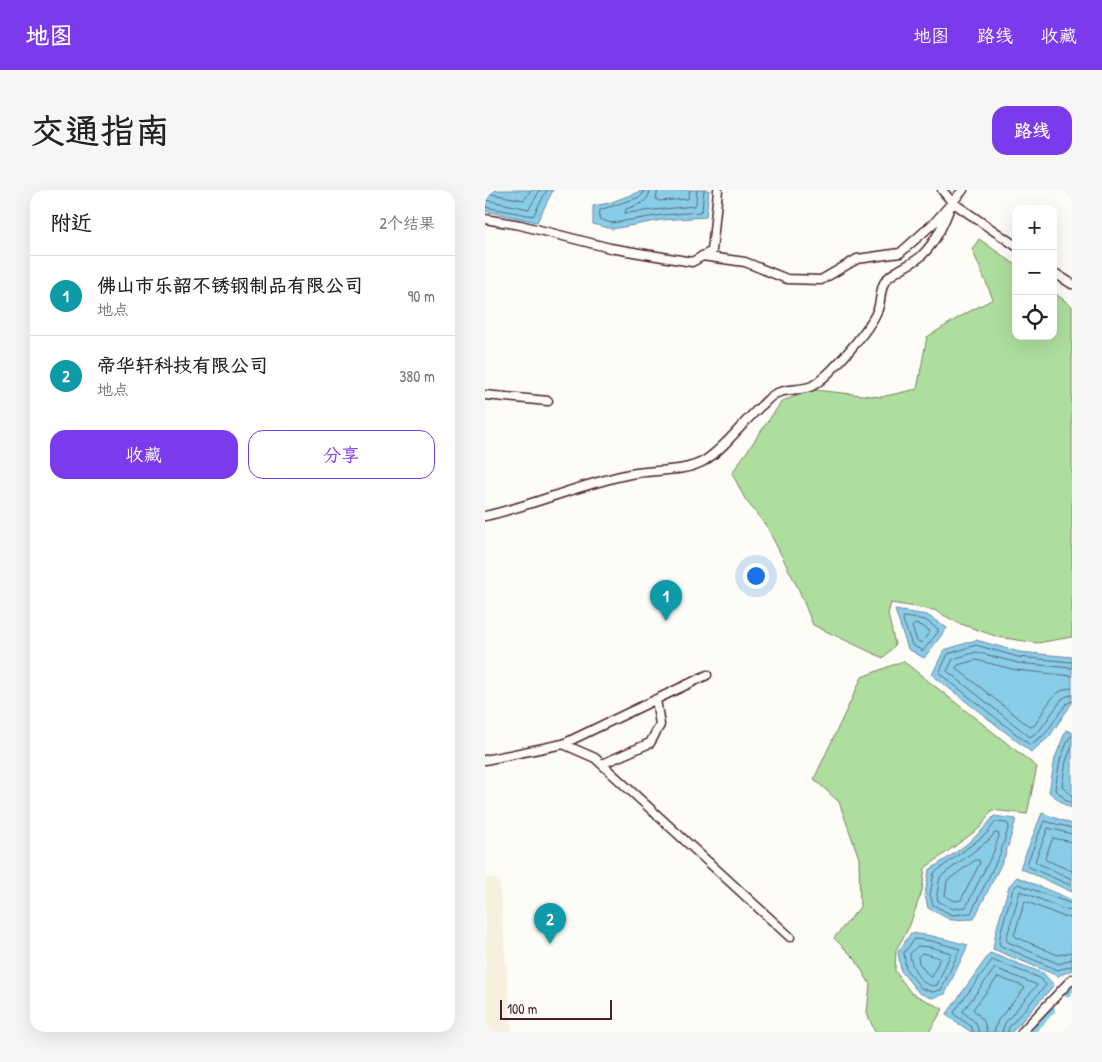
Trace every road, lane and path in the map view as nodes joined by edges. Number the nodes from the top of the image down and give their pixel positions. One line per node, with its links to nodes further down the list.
1 (718, 190): 7 (street)
2 (942, 190): 4 (street)
3 (963, 190): 4 (street)
4 (952, 202): 6 (street); 7 (street); 12 (street)
5 (485, 219): 7 (street)
6 (1012, 243)
7 (702, 256)
8 (1057, 275): 9 (street)
9 (1072, 284)
10 (485, 396): 11 (street)
11 (548, 400)
12 (485, 516)
13 (707, 675): 14 (street)
14 (656, 699): 15 (street); 17 (street)
15 (563, 744): 16 (street); 17 (street)
16 (485, 760)
17 (602, 764): 18 (street)
18 (790, 937)
19 (1072, 979): 20 (street)
20 (1022, 1032)

